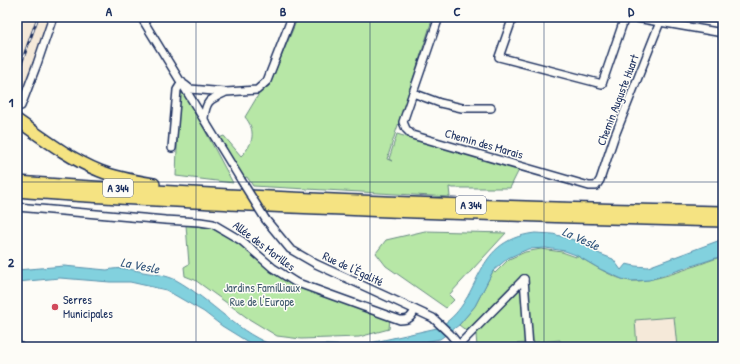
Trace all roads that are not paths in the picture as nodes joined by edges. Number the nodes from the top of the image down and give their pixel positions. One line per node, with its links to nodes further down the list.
1 (53, 17): 13 (street)
2 (141, 17): 10 (street, Rue de l'Égalité)
3 (292, 17): 11 (street)
4 (439, 17): 12 (street, Chemin des Marais)
5 (513, 17): 6 (street)
6 (625, 17)
7 (631, 17): 8 (street)
8 (661, 19): 9 (street); 19 (street, Chemin Auguste Huart)
9 (723, 33)
10 (182, 82): 11 (street); 15 (street, Rue de l'Égalité); 17 (street)
11 (226, 92): 15 (street)
12 (413, 93): 14 (street); 19 (street, Chemin des Marais)
13 (21, 106)
14 (491, 108)
15 (204, 118): 28 (street, Rue de l'Égalité, bridge)
16 (17, 120): 21 (highway)
17 (172, 148)
18 (17, 182): 21 (highway, A 344)
19 (596, 186)
20 (17, 191): 22 (highway, A 344)
21 (197, 192): 24 (highway, A 344)
22 (49, 194): 23 (highway); 24 (highway, A 344)
23 (17, 196)
24 (218, 198): 26 (highway, A 344); 27 (highway, A 344)
25 (17, 208): 28 (street, Allée des Morilles)
26 (723, 212)
27 (723, 222)
28 (415, 310): 30 (street, Rue de l'Égalité)
29 (17, 345): 31 (street)
30 (460, 346): 32 (street)
31 (20, 347)
32 (529, 347)

